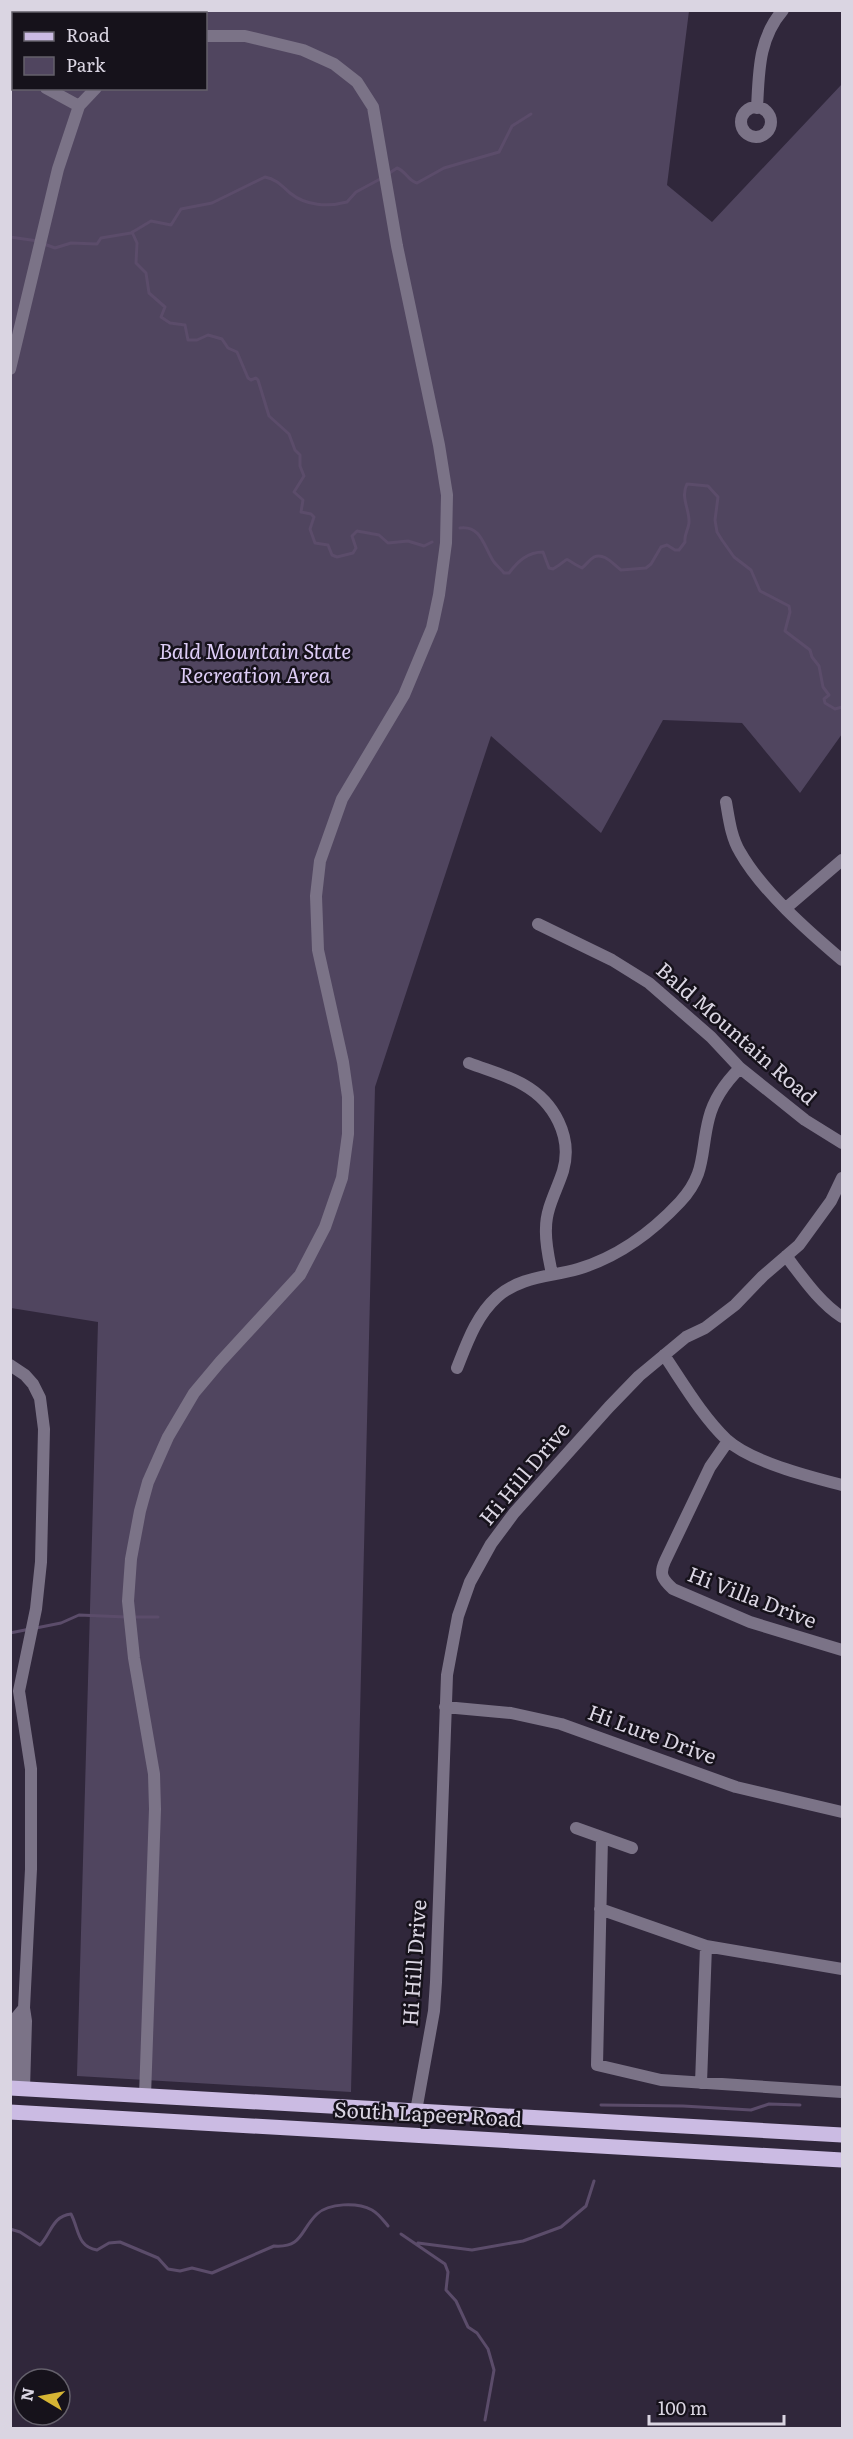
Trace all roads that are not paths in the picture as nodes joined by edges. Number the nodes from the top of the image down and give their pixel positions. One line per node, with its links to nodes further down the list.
1 (783, 10): 6 (street)
2 (207, 36): 41 (street)
3 (50, 90): 5 (street)
4 (94, 90): 5 (street)
5 (80, 106): 7 (street)
6 (757, 108)
7 (10, 369)
8 (726, 802): 10 (street)
9 (843, 860): 10 (street)
10 (786, 908): 12 (street)
11 (538, 924): 14 (street, Bald Mountain Road)
12 (843, 960)
13 (469, 1063): 18 (street)
14 (740, 1068): 15 (street, Bald Mountain Road); 18 (street)
15 (843, 1143)
16 (843, 1178): 17 (street, Hi Hill Drive)
17 (786, 1256): 19 (street); 20 (street, Hi Hill Drive)
18 (552, 1274): 22 (street)
19 (843, 1317)
20 (664, 1355): 23 (street); 26 (street, Hi Hill Drive)
21 (10, 1365): 27 (street)
22 (457, 1368)
23 (728, 1441): 24 (street); 25 (street, Hi Villa Drive)
24 (843, 1485)
25 (843, 1650)
26 (445, 1707): 28 (street, Hi Lure Drive); 42 (street, Hi Hill Drive)
27 (16, 1711): 36 (street)
28 (843, 1812)
29 (576, 1828): 30 (street)
30 (602, 1838): 31 (street); 32 (street)
31 (632, 1848)
32 (600, 1909): 33 (street); 37 (street)
33 (706, 1946): 34 (street); 37 (street)
34 (843, 1969)
35 (10, 2008): 36 (street)
36 (24, 2008): 38 (street)
37 (701, 2083): 39 (street)
38 (16, 2088): 40 (main road, South Lapeer Road); 43 (main road)
39 (843, 2092)
40 (111, 2094): 41 (main road, South Lapeer Road); 44 (main road)
41 (145, 2096): 42 (main road, South Lapeer Road)
42 (416, 2111): 45 (main road, South Lapeer Road)
43 (13, 2113): 44 (main road, South Lapeer Road)
44 (103, 2118): 47 (main road, South Lapeer Road)
45 (549, 2119): 46 (main road, South Lapeer Road); 47 (main road)
46 (843, 2135)
47 (538, 2142): 48 (main road, South Lapeer Road)
48 (843, 2160)

